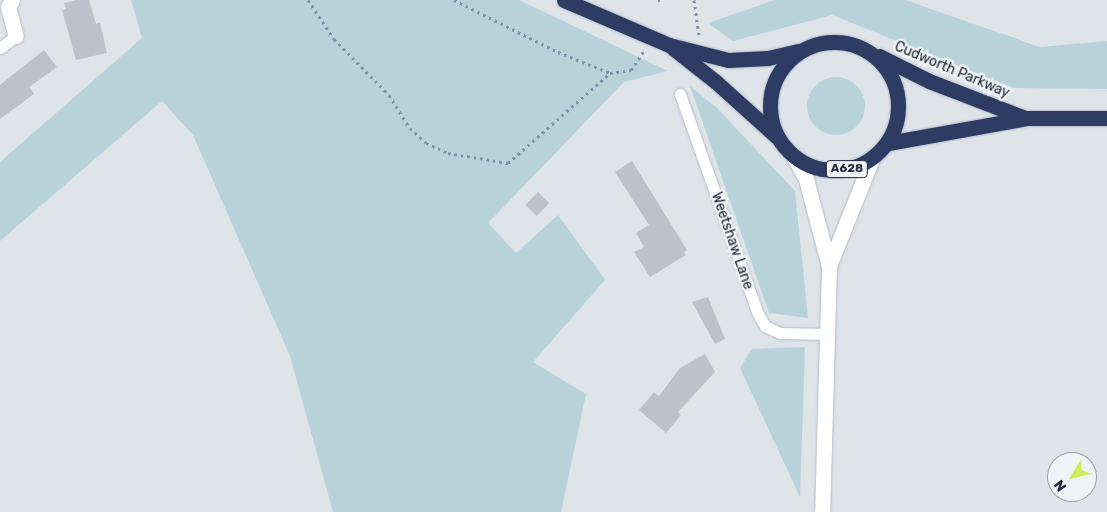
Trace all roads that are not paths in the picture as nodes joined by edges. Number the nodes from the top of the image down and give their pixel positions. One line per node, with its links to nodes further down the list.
1 (564, 0): 4 (highway, Cudworth Parkway / A628)
2 (7, 4): 3 (street)
3 (16, 36): 5 (lane)
4 (669, 45): 7 (highway, Cudworth Parkway / A628); 11 (highway, Cudworth Parkway / A628)
5 (0, 48)
6 (864, 49): 7 (highway, Cudworth Parkway / A628); 9 (highway, Cudworth Parkway / A628); 12 (highway, Cudworth Parkway / A628)
7 (802, 50): 11 (highway, Cudworth Parkway / A628)
8 (680, 94): 16 (lane, Weetshaw Lane)
9 (1027, 118): 10 (highway, Cudworth Parkway / A628); 12 (highway, Cudworth Parkway / A628)
10 (1107, 118)
11 (779, 139): 13 (highway, Cudworth Parkway / A628)
12 (888, 143): 14 (highway, Cudworth Parkway / A628)
13 (794, 157): 14 (highway, Cudworth Parkway / A628); 15 (street)
14 (872, 159): 15 (street)
15 (829, 266): 16 (street)
16 (829, 334): 17 (street)
17 (822, 512)

